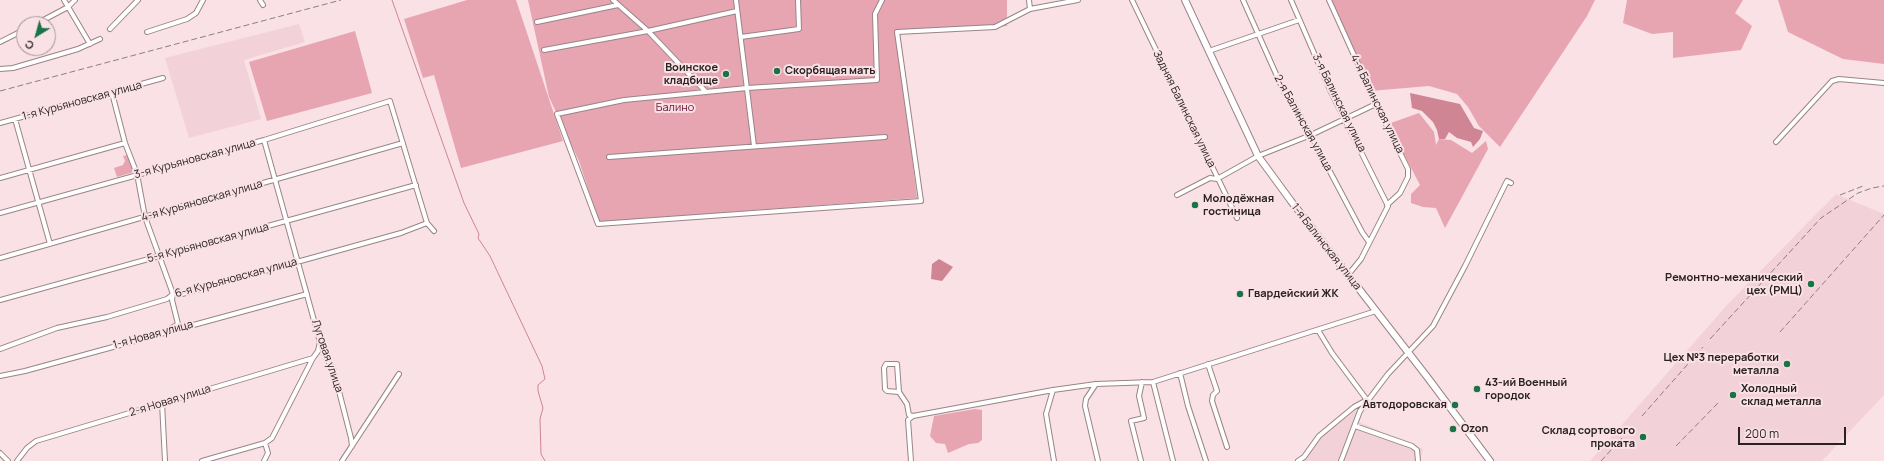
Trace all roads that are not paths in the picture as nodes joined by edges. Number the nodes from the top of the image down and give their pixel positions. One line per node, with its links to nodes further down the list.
1 (64, 0): 19 (street)
2 (75, 0): 19 (street)
3 (138, 0): 25 (street)
4 (203, 0): 27 (street)
5 (260, 0): 17 (street)
6 (613, 0): 18 (street)
7 (736, 0): 21 (street)
8 (798, 0): 30 (street)
9 (882, 0): 39 (street)
10 (1029, 0): 20 (street)
11 (1078, 0): 20 (street)
12 (1132, 0): 58 (street, Задняя Балинская улица)
13 (1185, 0): 35 (main road, 1-я Балинская улица)
14 (1243, 0): 29 (street, 2-я Балинская улица)
15 (1291, 0): 23 (street, 3-я Балинская улица)
16 (1329, 0): 42 (street, 4-я Балинская улица)
17 (263, 5)
18 (618, 5): 24 (street); 26 (street)
19 (68, 7): 22 (street); 33 (street)
20 (1030, 8): 40 (street)
21 (738, 11): 26 (street); 30 (street)
22 (51, 16)
23 (1299, 20): 29 (street); 44 (street, 3-я Балинская улица)
24 (537, 22)
25 (110, 29)
26 (648, 31): 34 (street); 40 (street)
27 (146, 32)
28 (16, 34): 32 (street)
29 (1258, 35): 35 (street); 46 (street, 2-я Балинская улица)
30 (741, 37): 39 (street)
31 (100, 39): 33 (street)
32 (0, 42)
33 (90, 44): 36 (street)
34 (544, 50)
35 (1209, 51): 53 (main road, 1-я Балинская улица)
36 (0, 69)
37 (163, 78): 41 (street, 1-я Курьяновская улица)
38 (1884, 83): 50 (street)
39 (747, 88): 40 (street); 52 (street)
40 (706, 92)
41 (112, 93): 43 (street, 1-я Курьяновская улица); 49 (street)
42 (1376, 104): 44 (street); 64 (street, 4-я Балинская улица)
43 (15, 119): 45 (street, 1-я Курьяновская улица); 55 (street)
44 (1345, 119): 46 (street); 64 (street, 3-я Балинская улица)
45 (0, 123)
46 (1311, 135): 53 (street); 71 (street, 2-я Балинская улица)
47 (885, 137): 52 (street)
48 (264, 140): 51 (street, 3-я Курьяновская улица); 56 (street, 3-я Курьяновская улица); 59 (street, Луговая улица)
49 (125, 142): 55 (street); 56 (street)
50 (1776, 142)
51 (403, 143): 59 (street, 4-я Курьяновская улица); 61 (street)
52 (754, 146): 54 (street)
53 (1258, 156): 58 (street); 76 (main road, 1-я Балинская улица)
54 (609, 157)
55 (29, 170): 57 (street); 63 (street)
56 (137, 174): 63 (street, 3-я Курьяновская улица); 66 (street)
57 (0, 178)
58 (1218, 179): 62 (street); 67 (street, Задняя Балинская улица)
59 (275, 181): 66 (street, 4-я Курьяновская улица); 68 (street, Луговая улица)
60 (1511, 182): 85 (street)
61 (416, 185): 68 (street, 5-я Курьяновская улица); 69 (street)
62 (1177, 195)
63 (39, 202): 65 (street, 3-я Курьяновская улица); 72 (street)
64 (1388, 206): 71 (street, 4-я Балинская улица)
65 (0, 213)
66 (145, 218): 72 (street, 4-я Курьяновская улица); 73 (street)
67 (1237, 218)
68 (287, 222): 73 (street, 5-я Курьяновская улица); 75 (street, Луговая улица)
69 (427, 223): 70 (street); 75 (street, 6-я Курьяновская улица)
70 (434, 231)
71 (1370, 242): 76 (street, 4-я Балинская улица)
72 (50, 244): 74 (street, 4-я Курьяновская улица)
73 (158, 256): 78 (street); 79 (street, 5-я Курьяновская улица)
74 (0, 258)
75 (298, 262): 77 (street, Луговая улица); 78 (street, 6-я Курьяновская улица)
76 (1348, 275): 80 (main road, 1-я Балинская улица)
77 (306, 292): 82 (street, 1-я Новая улица); 83 (street, Луговая улица)
78 (173, 294): 82 (street); 84 (street, 6-я Курьяновская улица)
79 (0, 300)
80 (1376, 311): 81 (street); 85 (main road, 1-я Балинская улица)
81 (1318, 330): 87 (street); 96 (street)
82 (162, 333): 90 (street, 1-я Новая улица)
83 (320, 342): 86 (street); 101 (street, Луговая улица)
84 (0, 349)
85 (1408, 352): 96 (street); 119 (main road, 1-я Балинская улица)
86 (313, 358): 97 (street, 2-я Новая улица); 100 (street)
87 (1208, 364): 88 (street); 102 (street)
88 (1180, 373): 92 (street); 115 (street)
89 (399, 374): 101 (street)
90 (0, 376)
91 (1142, 382): 92 (street); 93 (street); 113 (street)
92 (1153, 382): 114 (street)
93 (1096, 384): 94 (street); 112 (street)
94 (1053, 390): 98 (street); 111 (street)
95 (899, 392): 95 (street); 98 (street)
96 (1367, 400): 99 (street); 116 (street)
97 (162, 403): 105 (street, 2-я Новая улица); 106 (street)
98 (913, 416): 110 (street)
99 (1355, 426): 117 (street); 118 (street)
100 (265, 443): 107 (street); 108 (street)
101 (352, 446): 109 (street)
102 (1227, 447)
103 (0, 453): 104 (street)
104 (8, 461)
105 (17, 461)
106 (165, 461)
107 (202, 461)
108 (264, 461)
109 (342, 461)
110 (911, 461)
111 (1054, 461)
112 (1098, 461)
113 (1140, 461)
114 (1173, 461)
115 (1206, 461)
116 (1298, 461)
117 (1340, 461)
118 (1418, 461)
119 (1490, 461)

